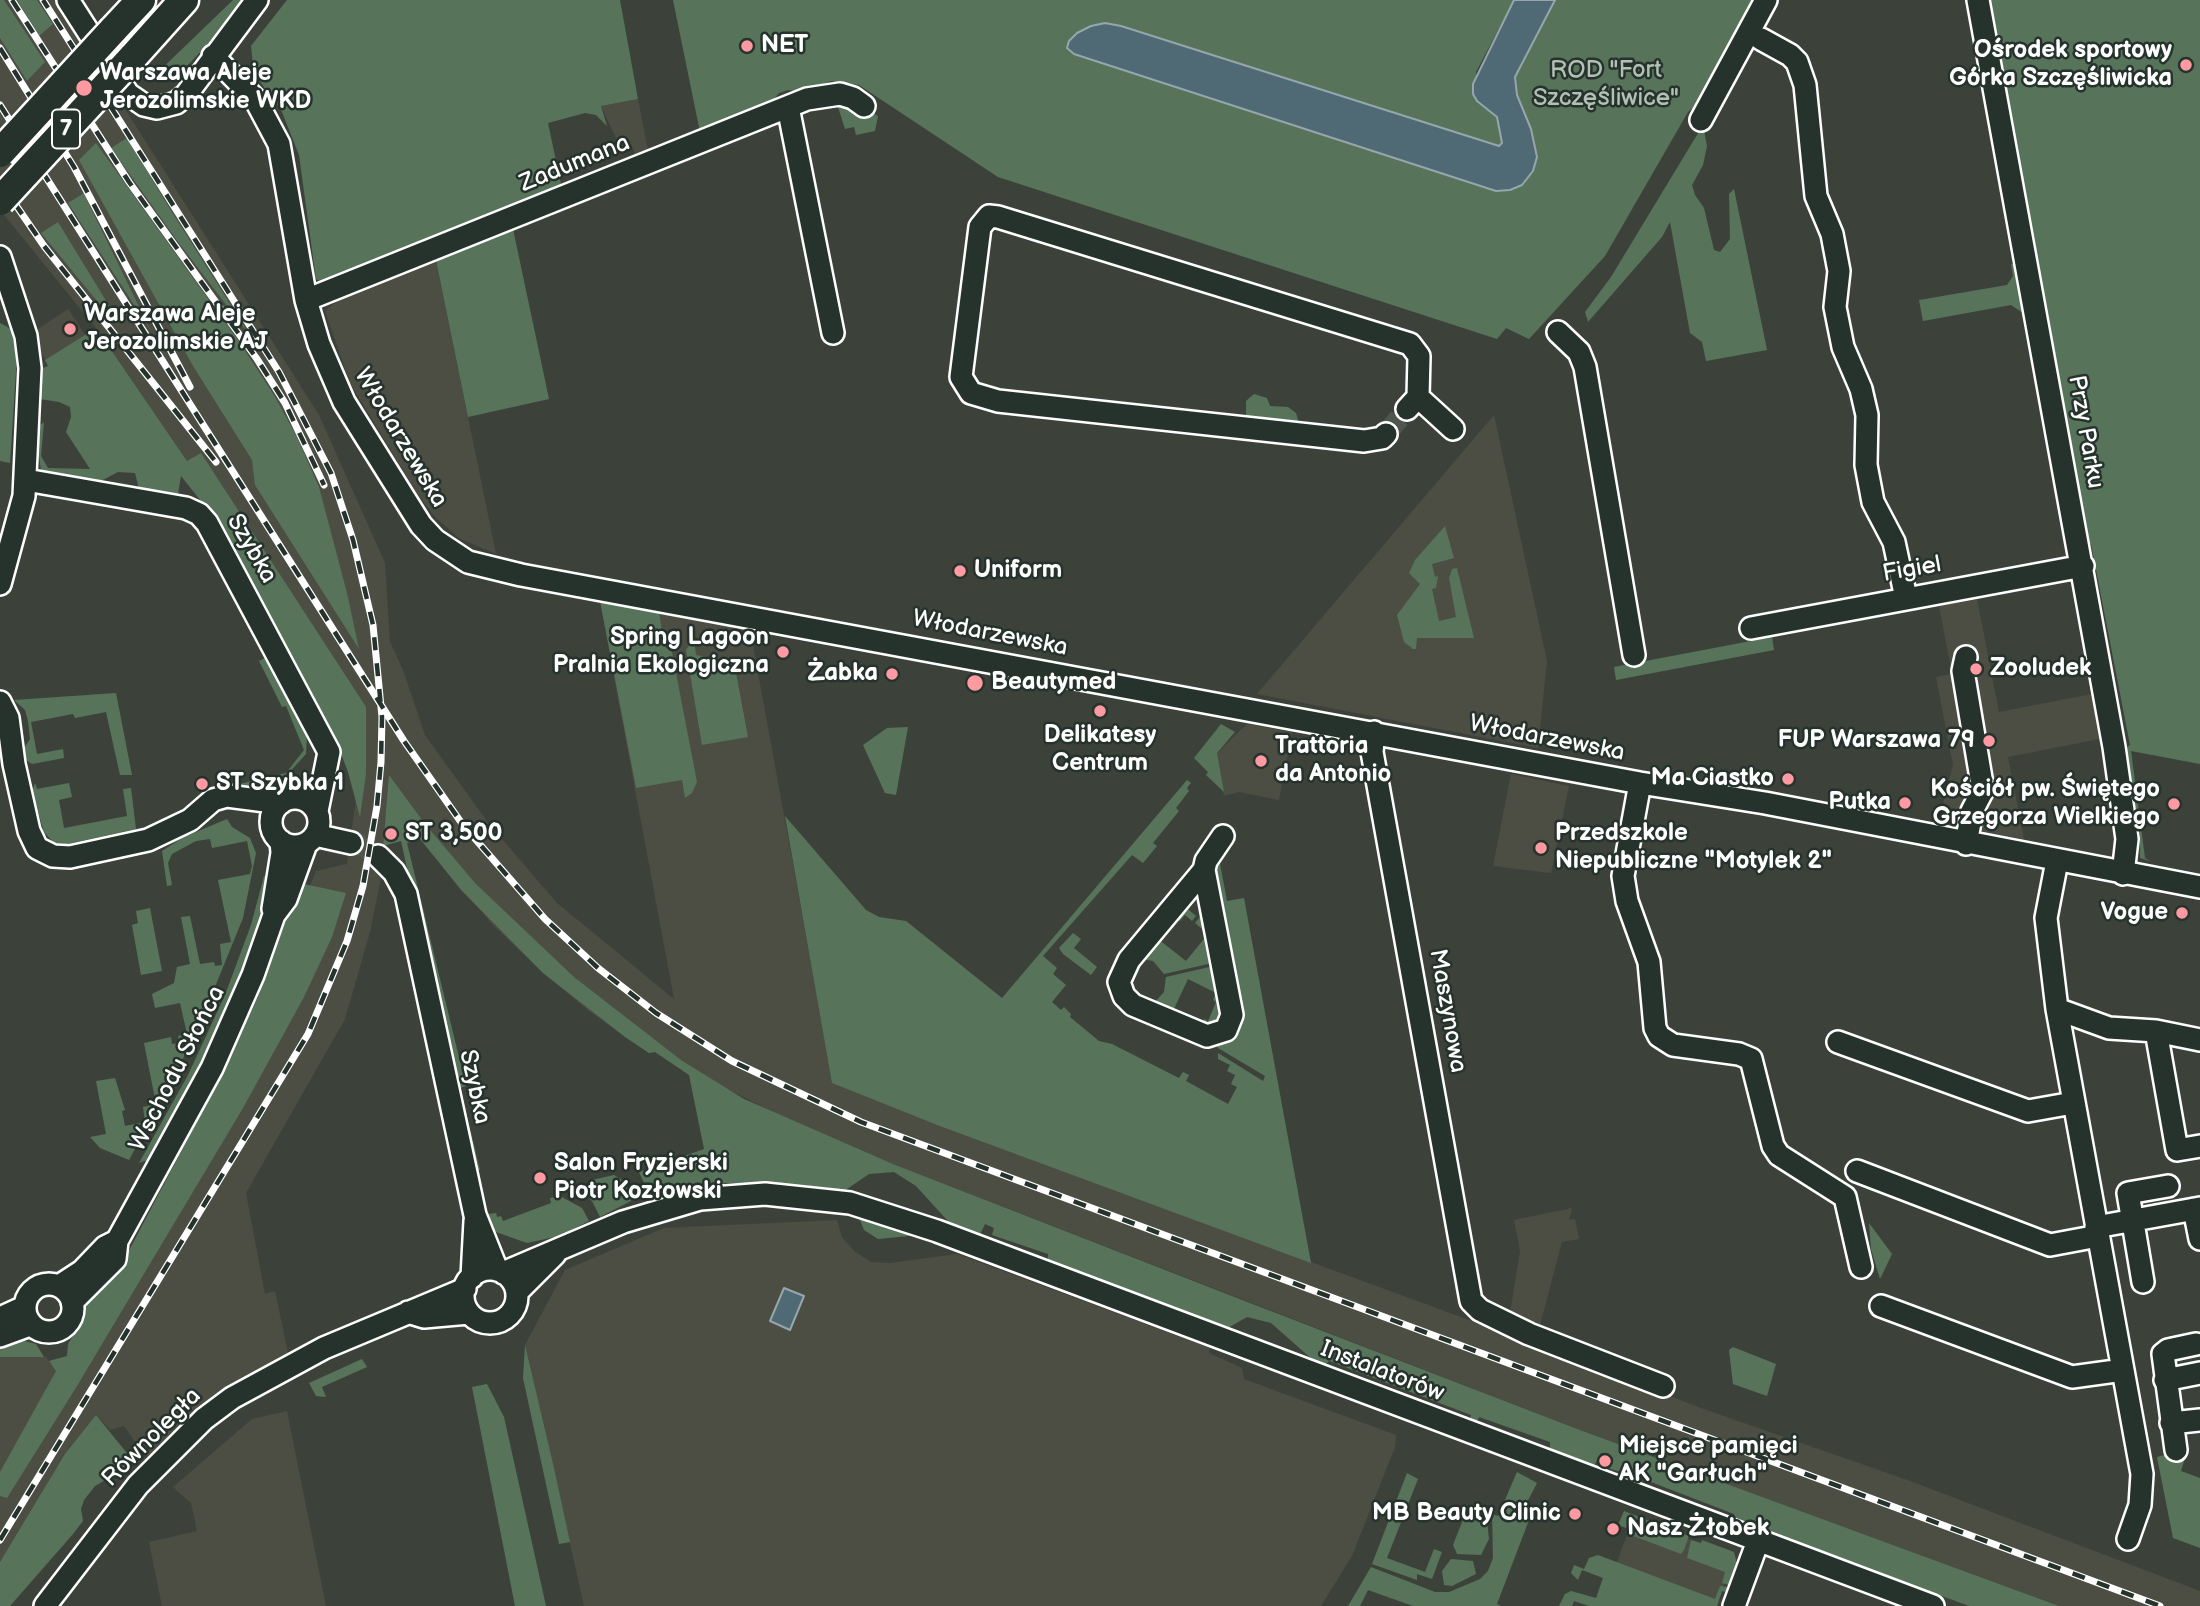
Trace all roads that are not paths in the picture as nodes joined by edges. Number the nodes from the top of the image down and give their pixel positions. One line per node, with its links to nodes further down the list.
1 (68, 0): 8 (street)
2 (141, 0): 12 (main road, 7, bridge)
3 (184, 0): 13 (main road, 7, bridge)
4 (257, 0): 8 (street)
5 (1766, 0): 11 (street)
6 (1978, 0): 22 (street, Przy Parku)
7 (1761, 39): 24 (street)
8 (213, 56): 16 (street, Włodarzewska)
9 (864, 106): 10 (street, Zadumana)
10 (788, 107): 16 (street, Zadumana); 18 (street)
11 (1701, 120)
12 (0, 152)
13 (0, 201)
14 (0, 257): 15 (street)
15 (6, 294): 21 (street)
16 (306, 300): 30 (street, Włodarzewska)
17 (1558, 332): 26 (street)
18 (833, 333)
19 (1452, 429): 20 (street)
20 (1386, 434)
21 (26, 480): 23 (street); 29 (street, Szybka)
22 (2083, 566): 24 (street, Figiel); 41 (street, Przy Parku)
23 (0, 584)
24 (1906, 598): 25 (street, Figiel)
25 (1751, 628)
26 (1634, 655)
27 (1966, 657): 37 (street)
28 (0, 702): 32 (street)
29 (318, 730): 32 (street); 33 (street, Szybka)
30 (1374, 732): 31 (street, Włodarzewska); 74 (street, Maszynowa)
31 (1640, 783): 37 (street, Włodarzewska); 58 (street)
32 (282, 807): 33 (street); 35 (street)
33 (314, 828): 35 (street); 36 (street); 43 (street, Wschodu Słońca)
34 (1223, 836): 40 (street)
35 (281, 841): 43 (street, Wschodu Słońca)
36 (352, 841)
37 (1966, 845): 39 (street, Włodarzewska)
38 (378, 856): 53 (street, Szybka)
39 (2057, 862): 41 (street, Włodarzewska); 44 (street)
40 (1204, 870): 40 (street)
41 (2123, 874): 42 (street, Włodarzewska)
42 (2200, 887)
43 (274, 915): 63 (street, Wschodu Słońca)
44 (2057, 1009): 45 (street); 48 (street)
45 (2156, 1031): 46 (street); 49 (street)
46 (2200, 1040)
47 (1838, 1042): 48 (street)
48 (2073, 1103): 55 (street)
49 (2200, 1146)
50 (1857, 1171): 55 (street)
51 (2168, 1186): 54 (street)
52 (2197, 1208): 54 (street); 56 (street)
53 (475, 1215): 59 (street, Szybka); 61 (street, Szybka)
54 (2133, 1220): 55 (street); 60 (street)
55 (2097, 1231): 71 (street)
56 (2200, 1240)
57 (561, 1246): 59 (street); 62 (street); 79 (street, Instalatorów)
58 (1861, 1267)
59 (500, 1271): 61 (street); 62 (street)
60 (2143, 1282)
61 (468, 1283): 65 (street, Równoległa); 66 (street)
62 (517, 1292): 66 (street)
63 (66, 1294): 67 (street); 67 (street)
64 (1881, 1306): 71 (street)
65 (406, 1312): 66 (street); 80 (street, Równoległa)
66 (469, 1313)
67 (27, 1316): 68 (street); 69 (street)
68 (0, 1318)
69 (0, 1336)
70 (2196, 1344): 73 (street)
71 (2123, 1370): 78 (street)
72 (2200, 1373): 73 (street)
73 (2165, 1380): 76 (street)
74 (1663, 1386)
75 (2200, 1420): 76 (street)
76 (2171, 1423): 77 (street)
77 (2176, 1450)
78 (2128, 1539)
79 (1758, 1541): 81 (street); 82 (street, Instalatorów)
80 (45, 1606)
81 (1734, 1606)
82 (1933, 1606)

